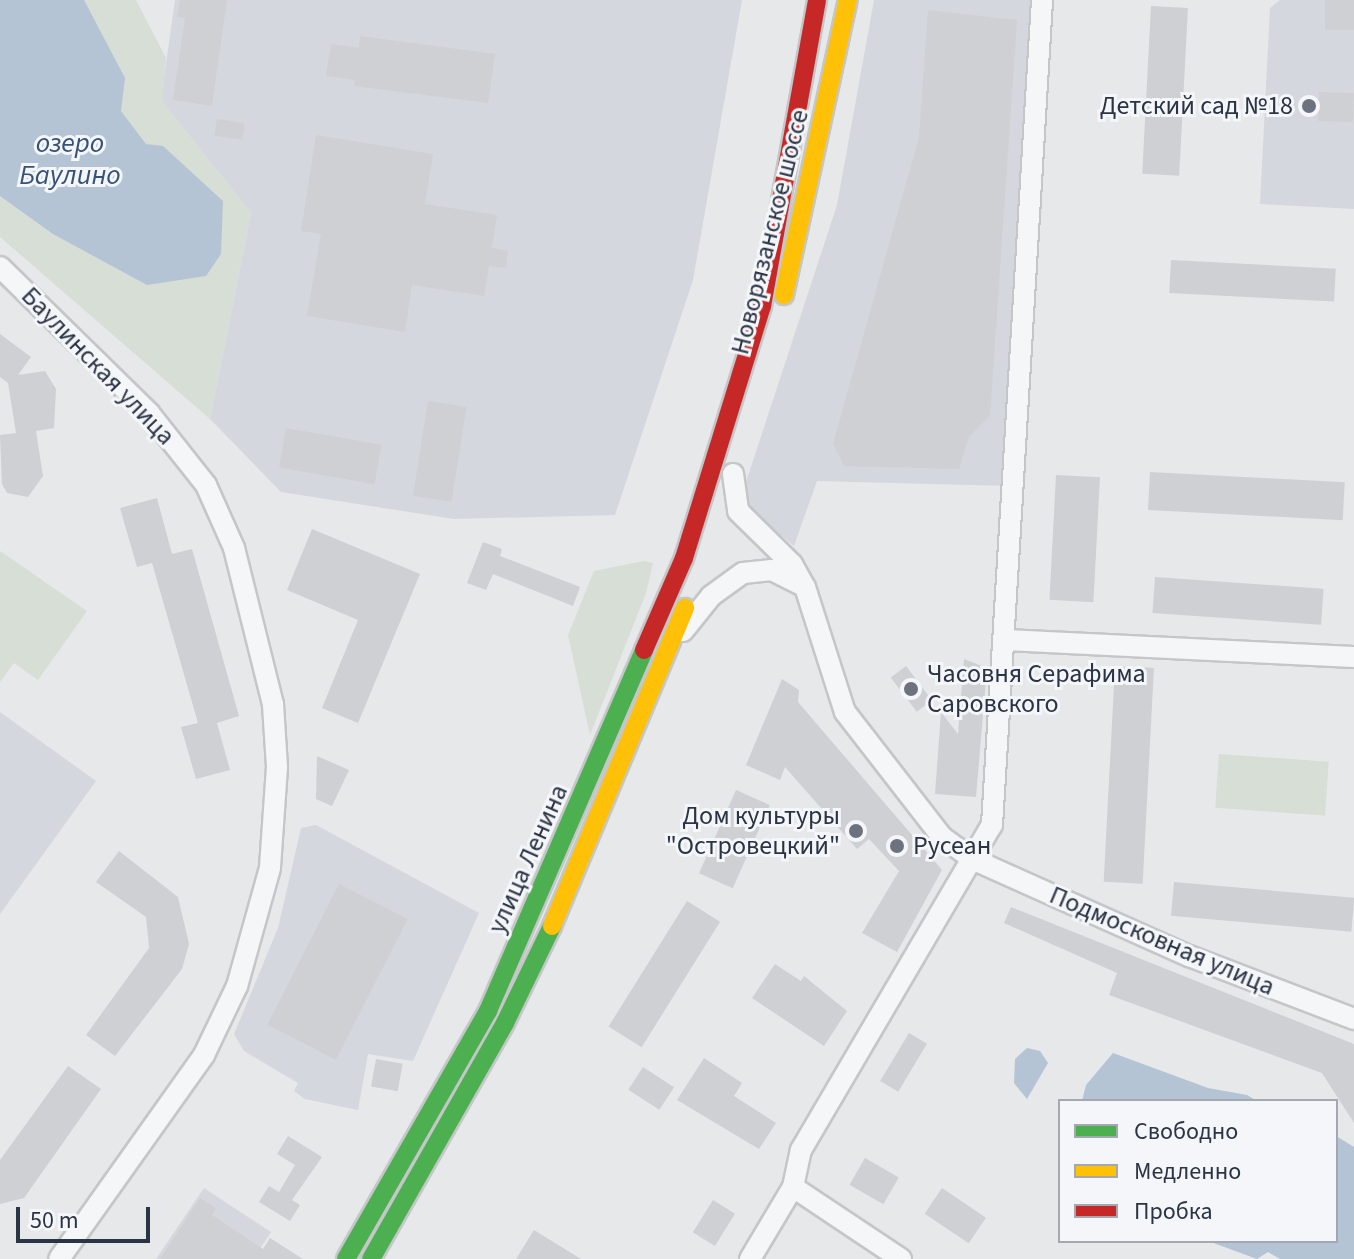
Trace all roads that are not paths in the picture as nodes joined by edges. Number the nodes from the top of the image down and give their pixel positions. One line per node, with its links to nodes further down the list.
1 (817, 0): 5 (main road, Новорязанское шоссе)
2 (848, 0): 5 (main road, Новорязанское шоссе)
3 (1042, 0): 7 (street)
4 (0, 267): 13 (street, Баулинская улица)
5 (726, 467): 6 (street, Подмосковная улица); 8 (main road, улица Ленина); 14 (main road, улица Ленина)
6 (805, 587): 8 (street); 10 (street, Подмосковная улица)
7 (1006, 640): 9 (street); 10 (street)
8 (668, 653): 15 (main road, улица Ленина)
9 (1354, 657)
10 (972, 859): 11 (street, Подмосковная улица); 12 (street)
11 (1354, 1019)
12 (793, 1187): 16 (street); 17 (street)
13 (59, 1259)
14 (346, 1259)
15 (371, 1259)
16 (750, 1259)
17 (901, 1259)

